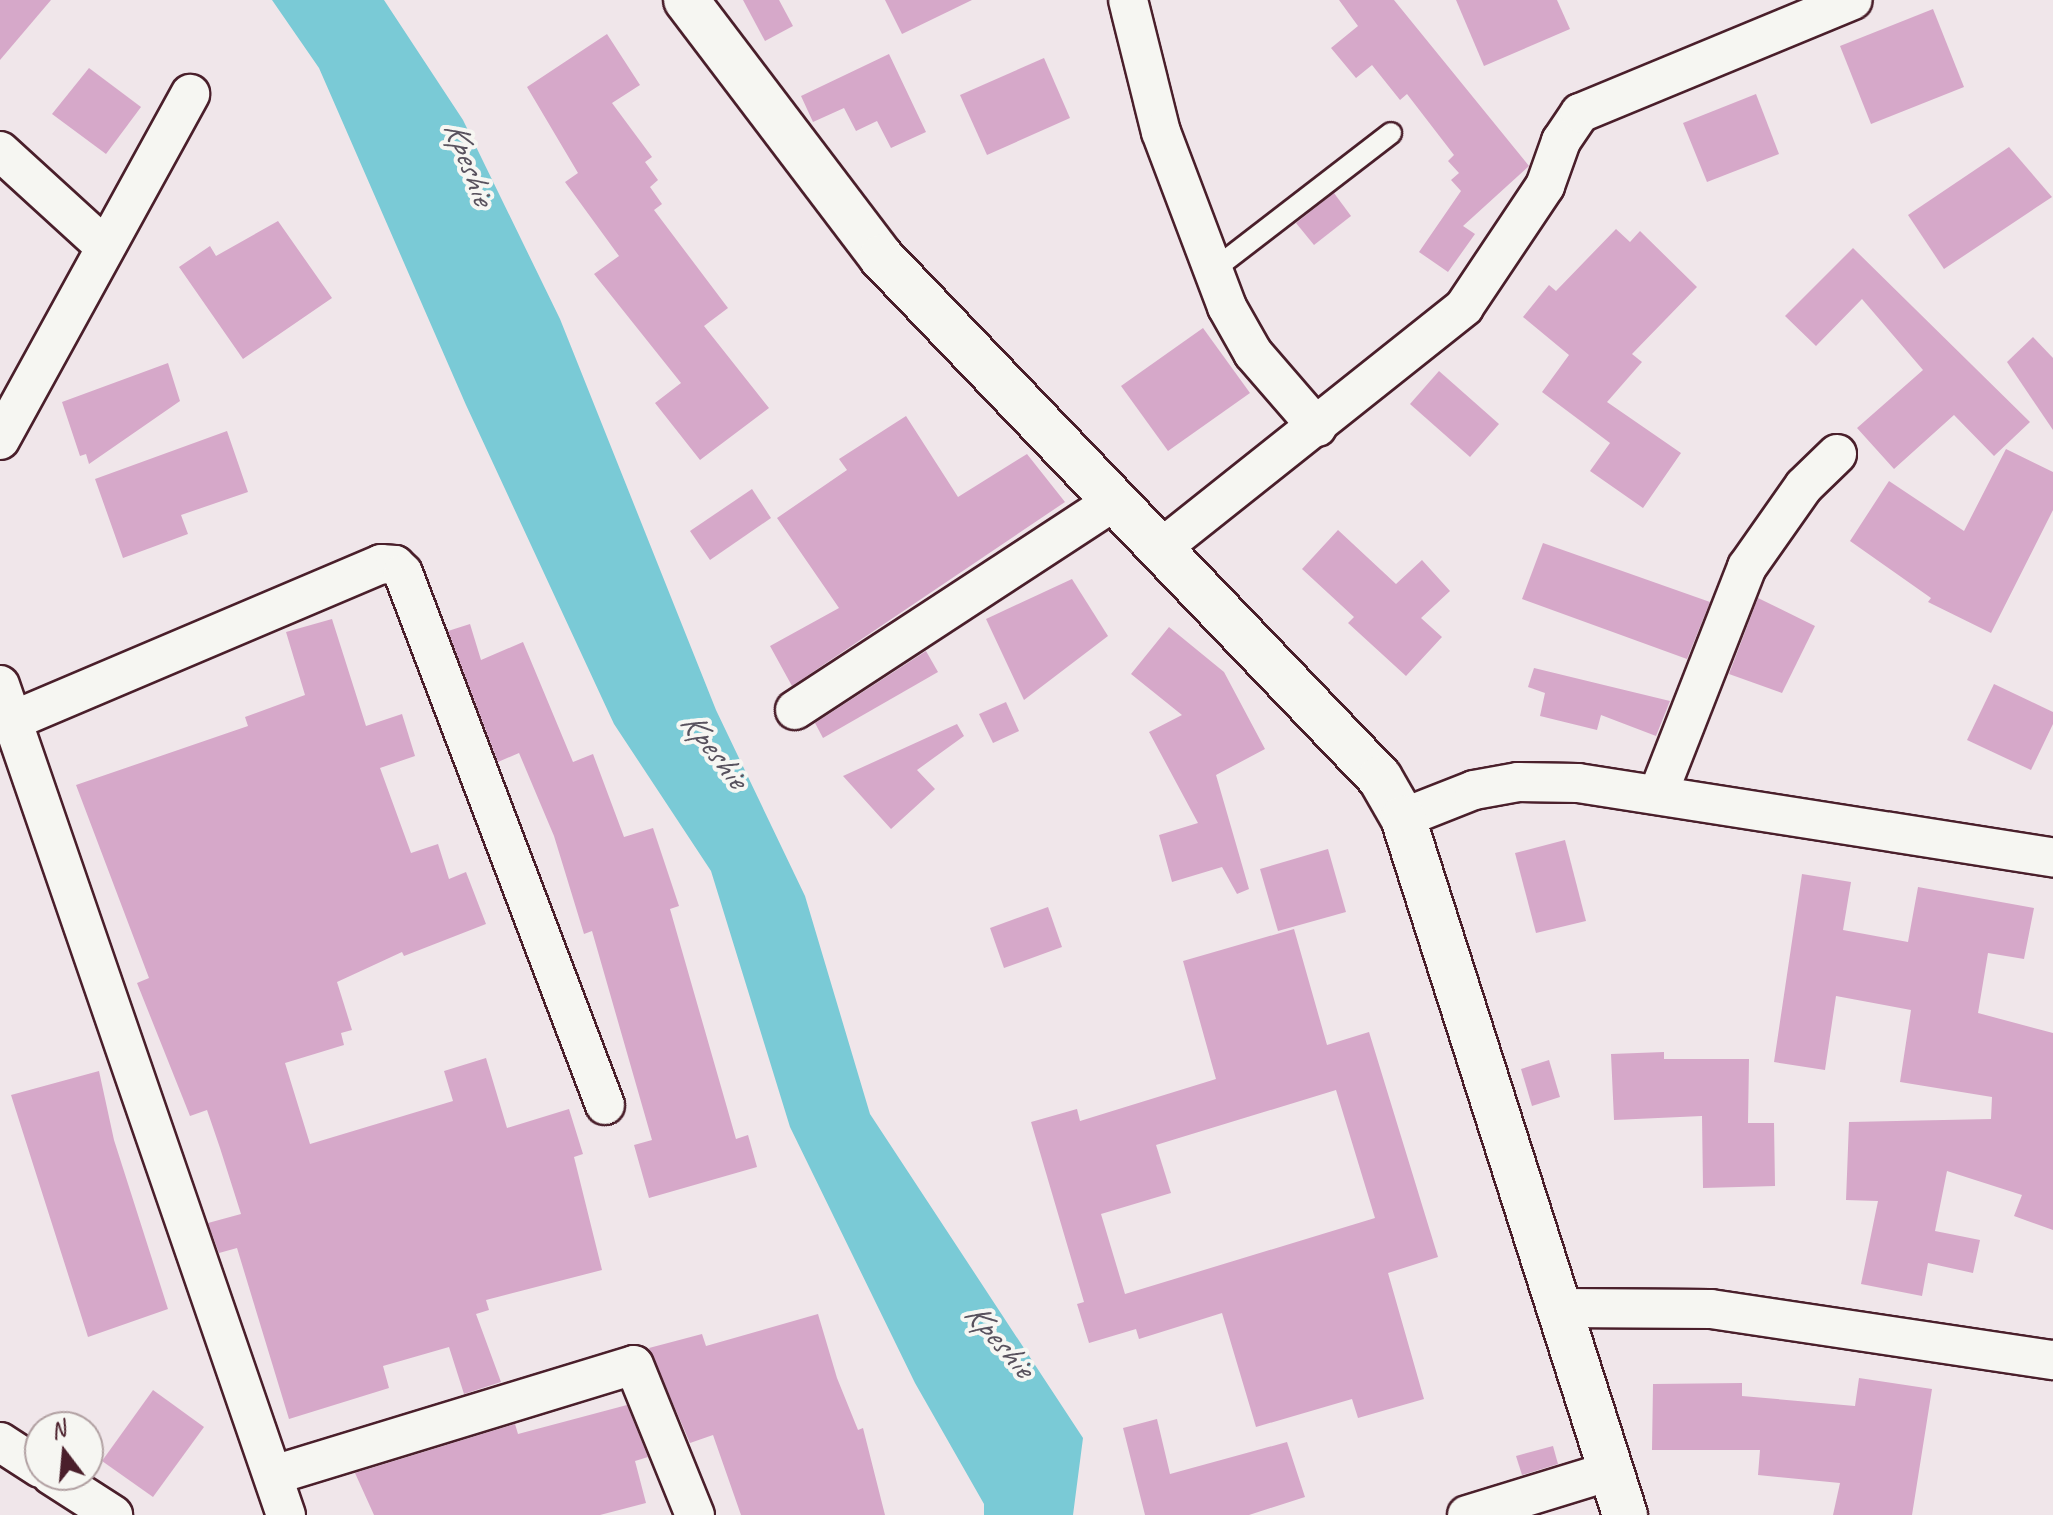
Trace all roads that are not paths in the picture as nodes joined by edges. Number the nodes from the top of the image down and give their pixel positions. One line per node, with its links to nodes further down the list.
1 (686, 0): 12 (street)
2 (1128, 0): 8 (street)
3 (1853, 0): 9 (street)
4 (190, 94): 7 (street)
5 (1391, 133): 8 (lane)
6 (0, 151): 7 (street)
7 (105, 247): 10 (street)
8 (1212, 271): 9 (street)
9 (1317, 427): 13 (street)
10 (0, 440)
11 (1837, 454): 17 (street)
12 (1113, 502): 13 (street); 15 (street)
13 (1159, 550): 18 (street)
14 (0, 685): 16 (street)
15 (795, 710)
16 (14, 720): 20 (street); 26 (street)
17 (1658, 794): 18 (street); 19 (street)
18 (1403, 818): 21 (street)
19 (2053, 857)
20 (605, 1105)
21 (1561, 1308): 22 (street); 25 (street)
22 (2053, 1360)
23 (0, 1442): 24 (street)
24 (24, 1458)
25 (1610, 1471): 31 (street); 32 (street)
26 (274, 1475): 29 (street); 30 (street)
27 (76, 1491): 28 (street)
28 (113, 1515)
29 (286, 1515)
30 (695, 1515)
31 (1467, 1515)
32 (1625, 1515)

